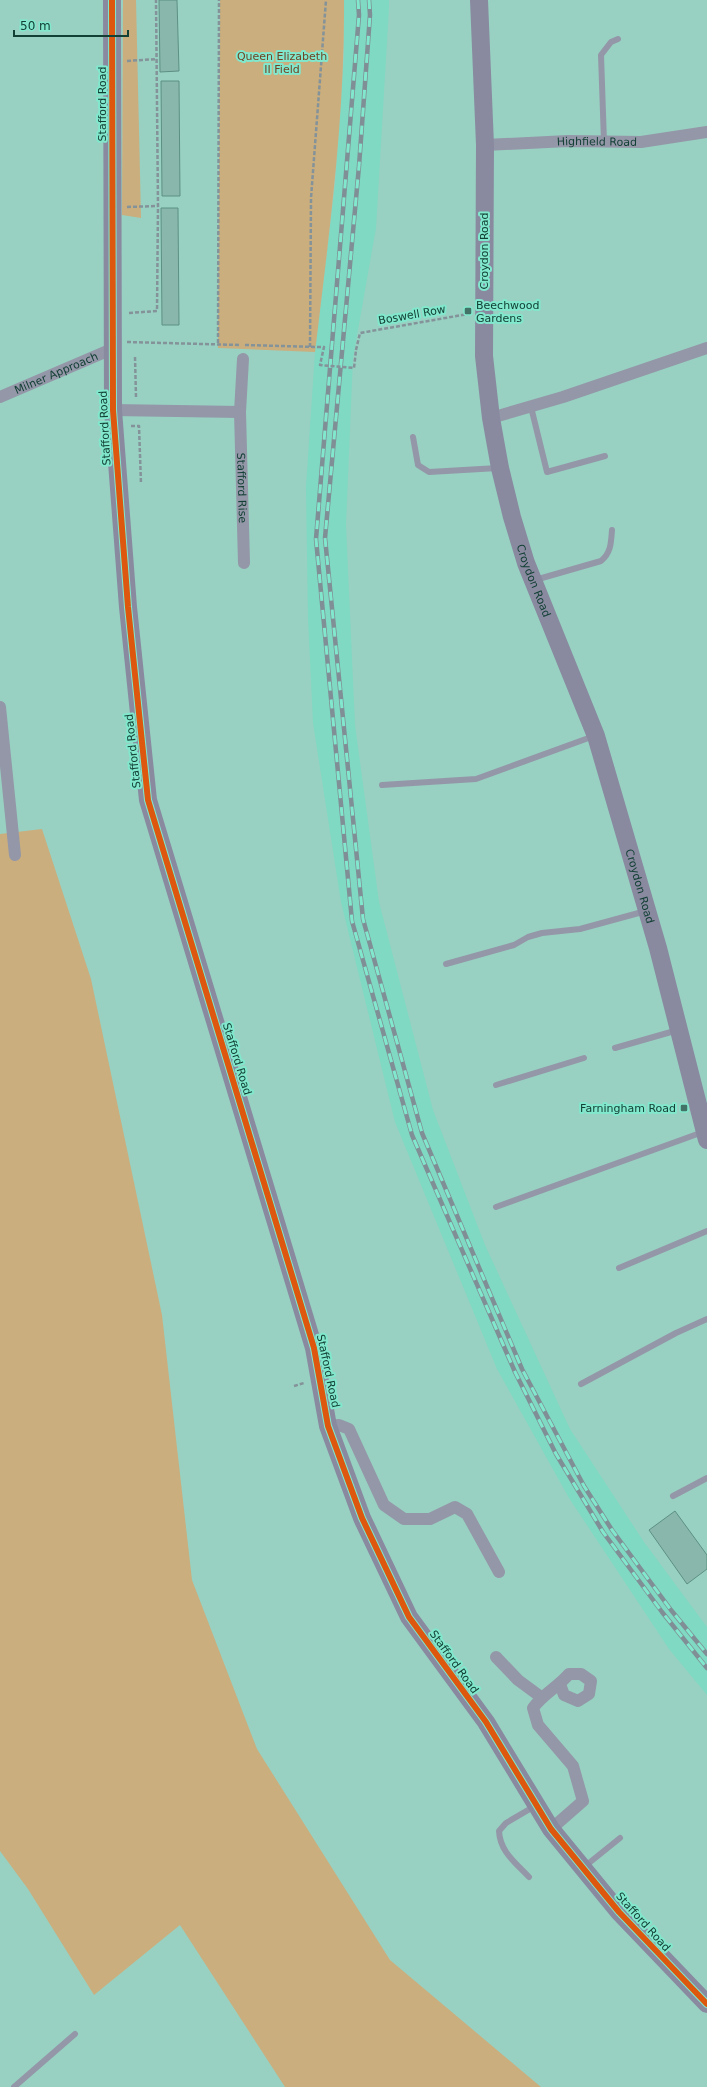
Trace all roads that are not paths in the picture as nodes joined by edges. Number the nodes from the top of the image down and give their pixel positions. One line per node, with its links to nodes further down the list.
1 (112, 0): 7 (street, Stafford Road)
2 (479, 0): 6 (street, Croydon Road)
3 (618, 39): 5 (lane)
4 (707, 132): 5 (street, Highfield Road)
5 (604, 142): 6 (street, Highfield Road)
6 (485, 145): 14 (street, Croydon Road)
7 (112, 345): 10 (street, Milner Approach); 13 (street, Stafford Road)
8 (707, 348): 11 (street)
9 (243, 359): 12 (street, Stafford Rise)
10 (0, 397)
11 (530, 407): 14 (street); 16 (lane)
12 (240, 412): 13 (street); 19 (street, Stafford Rise)
13 (114, 418): 38 (street, Stafford Road)
14 (491, 418): 17 (street, Croydon Road)
15 (412, 437): 17 (lane)
16 (604, 456)
17 (500, 468): 20 (street, Croydon Road)
18 (612, 530): 20 (lane)
19 (244, 564)
20 (533, 580): 22 (street, Croydon Road)
21 (0, 707): 24 (street)
22 (596, 736): 23 (lane); 25 (street, Croydon Road)
23 (382, 785)
24 (15, 855)
25 (647, 911): 26 (lane); 27 (street, Croydon Road)
26 (446, 964)
27 (679, 1030): 28 (lane); 31 (street, Croydon Road)
28 (615, 1048)
29 (584, 1058): 30 (lane)
30 (496, 1085)
31 (702, 1100): 32 (street, Croydon Road)
32 (706, 1136): 33 (lane)
33 (496, 1207)
34 (707, 1231): 35 (lane)
35 (619, 1268)
36 (707, 1319): 37 (lane)
37 (581, 1384)
38 (328, 1426): 41 (street); 45 (street, Stafford Road)
39 (707, 1478): 40 (lane)
40 (673, 1496)
41 (499, 1572)
42 (496, 1657): 44 (street)
43 (560, 1684): 44 (street)
44 (541, 1697): 46 (street)
45 (536, 1805): 46 (street, Stafford Road); 49 (lane)
46 (551, 1829): 48 (street, Stafford Road)
47 (620, 1838): 48 (lane)
48 (583, 1868): 50 (street, Stafford Road)
49 (529, 1877)
50 (707, 2004)
51 (75, 2034): 52 (lane)
52 (14, 2087)

